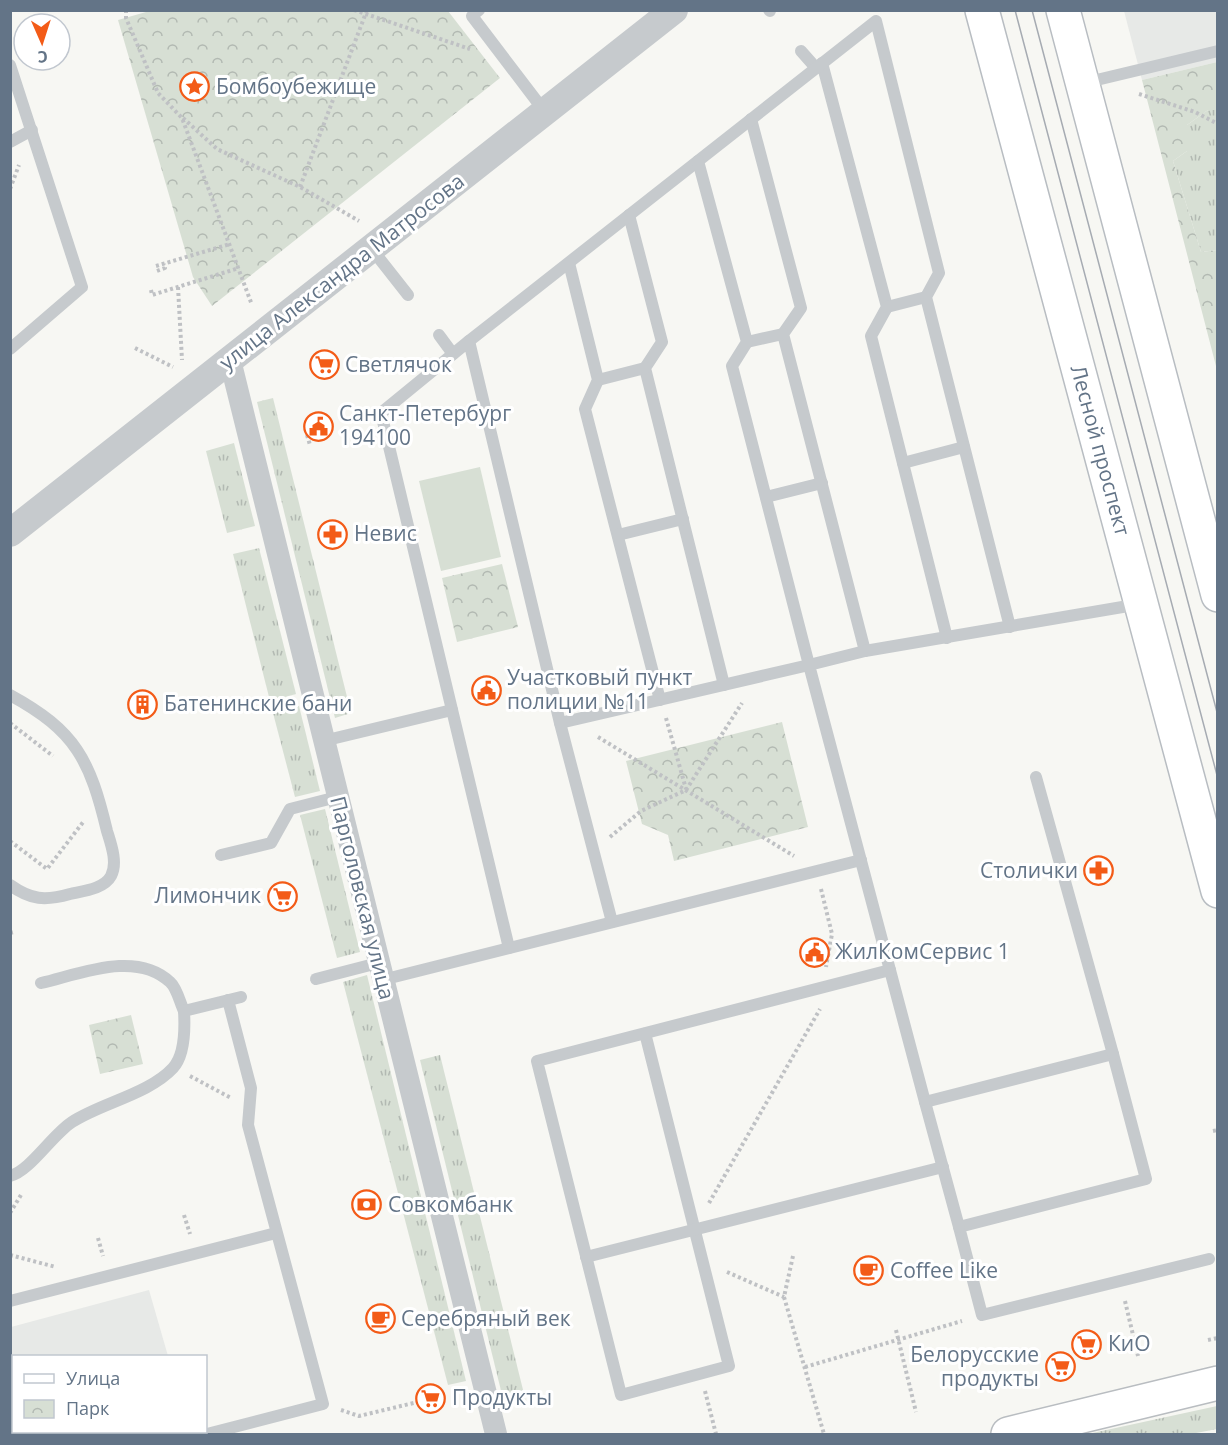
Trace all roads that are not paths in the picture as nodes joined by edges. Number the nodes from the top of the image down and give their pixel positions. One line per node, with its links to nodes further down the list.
1 (674, 10): 10 (street, улица Александра Матросова)
2 (982, 10): 38 (main road, Лесной проспект)
3 (1063, 10): 9 (main road)
4 (473, 12): 10 (lane)
5 (801, 51): 8 (lane)
6 (1218, 51): 9 (lane)
7 (10, 64): 12 (lane)
8 (819, 66): 11 (lane); 19 (lane); 20 (lane)
9 (1084, 83): 37 (main road)
10 (545, 112): 16 (street, улица Александра Матросова)
11 (751, 119): 14 (lane); 21 (lane)
12 (32, 130): 13 (lane); 25 (lane)
13 (10, 142)
14 (698, 161): 15 (lane); 24 (lane)
15 (628, 216): 17 (lane); 28 (lane)
16 (371, 248): 18 (lane); 27 (street, улица Александра Матросова)
17 (568, 263): 23 (lane); 29 (lane)
18 (408, 295)
19 (926, 297): 20 (lane); 30 (lane)
20 (887, 307): 31 (lane)
21 (783, 334): 24 (lane); 32 (lane)
22 (439, 335): 26 (lane)
23 (469, 341): 26 (lane); 47 (lane)
24 (747, 342): 33 (lane)
25 (10, 349)
26 (453, 354): 46 (lane)
27 (230, 360): 35 (street, улица Александра Матросова); 48 (street, Парголовская улица)
28 (645, 368): 29 (lane); 34 (lane)
29 (598, 380): 36 (lane)
30 (964, 447): 31 (lane); 39 (lane)
31 (903, 463): 40 (lane)
32 (822, 483): 33 (lane); 41 (lane)
33 (766, 497): 42 (lane)
34 (683, 519): 36 (lane); 43 (lane)
35 (10, 533)
36 (618, 535): 45 (lane)
37 (1218, 595)
38 (1142, 603): 39 (lane); 54 (main road, Лесной проспект)
39 (1010, 627): 40 (lane)
40 (947, 638): 41 (lane)
41 (865, 651): 42 (lane)
42 (809, 665): 43 (lane); 52 (lane)
43 (724, 684): 45 (lane)
44 (10, 695): 53 (lane)
45 (660, 699): 47 (lane)
46 (452, 710): 48 (lane); 56 (lane)
47 (566, 722): 55 (lane)
48 (323, 741): 50 (street, Парголовская улица)
49 (1036, 777): 65 (lane)
50 (337, 796): 51 (lane); 58 (street, Парголовская улица)
51 (222, 855)
52 (861, 860): 55 (lane); 57 (lane)
53 (10, 885)
54 (1218, 891)
55 (612, 922): 56 (lane)
56 (509, 948): 58 (lane)
57 (890, 970): 64 (lane); 66 (lane)
58 (380, 972): 59 (lane); 77 (street, Парголовская улица)
59 (315, 979)
60 (41, 983): 63 (lane)
61 (241, 997): 62 (lane)
62 (228, 1000): 63 (lane); 71 (lane)
63 (184, 1011): 68 (lane)
64 (645, 1033): 70 (lane); 72 (lane)
65 (1113, 1054): 66 (lane); 69 (lane)
66 (925, 1102): 67 (lane)
67 (943, 1167): 69 (lane); 70 (lane)
68 (10, 1176)
69 (959, 1227): 73 (lane)
70 (694, 1230): 72 (lane); 72 (lane)
71 (276, 1233): 74 (lane); 76 (lane)
72 (586, 1257)
73 (1209, 1259)
74 (10, 1301)
75 (1218, 1383): 78 (main road)
76 (207, 1434)
77 (496, 1434)
78 (1008, 1434)

